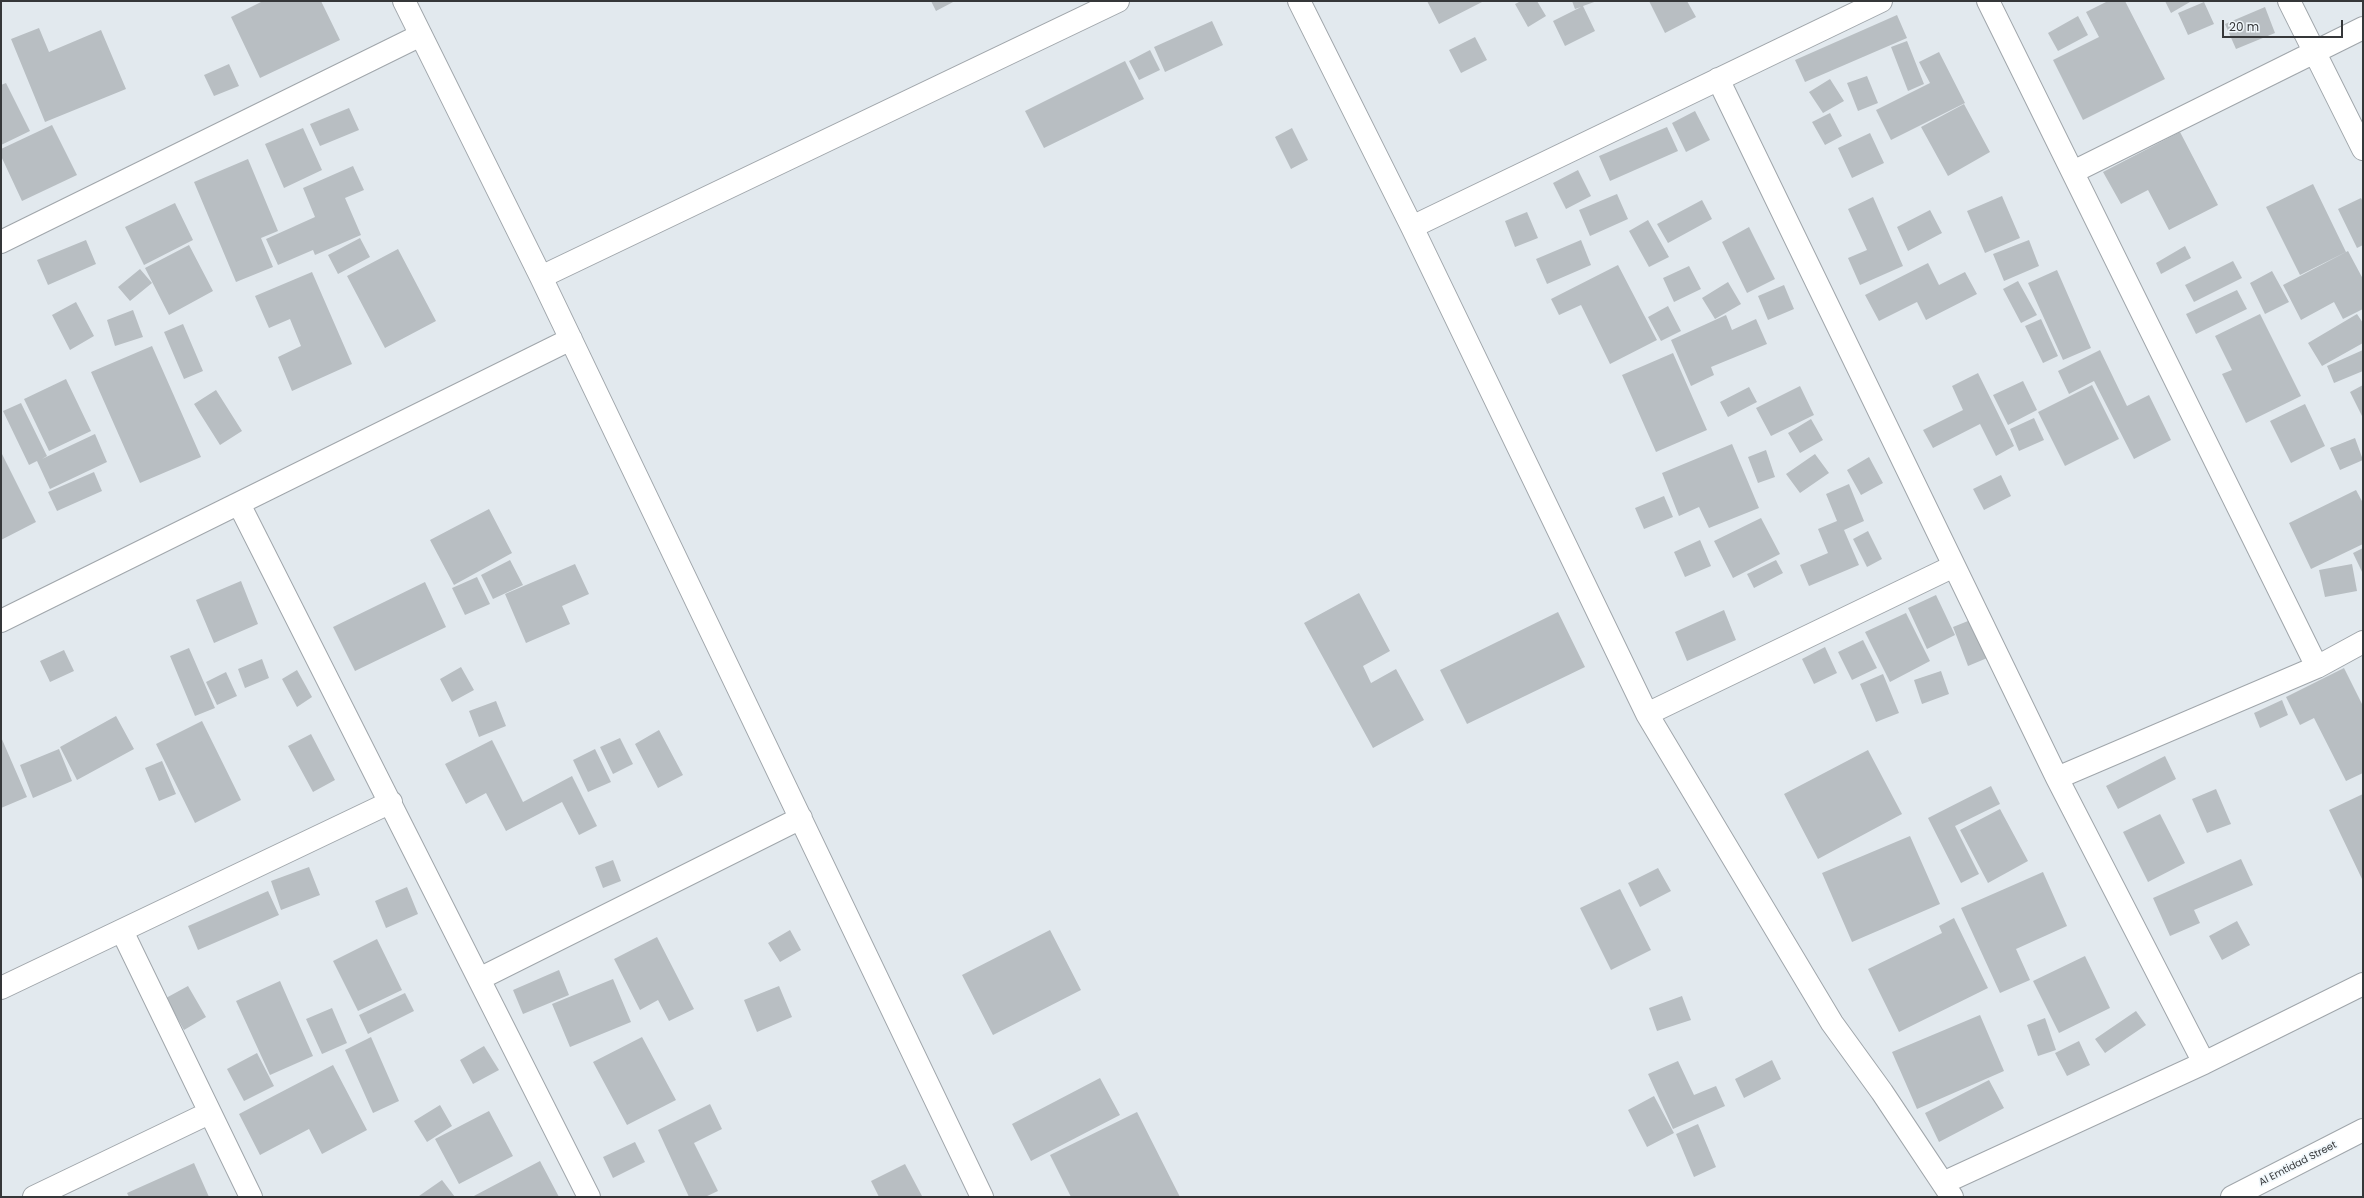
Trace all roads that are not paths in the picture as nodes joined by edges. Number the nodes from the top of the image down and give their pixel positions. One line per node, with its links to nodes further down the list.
1 (404, 1): 8 (street)
2 (1118, 1): 15 (street)
3 (1299, 1): 13 (street)
4 (1881, 1): 10 (street)
5 (1988, 1): 12 (street)
6 (2289, 1): 9 (street)
7 (2363, 28): 9 (street)
8 (421, 35): 14 (street); 15 (street)
9 (2315, 52): 11 (street); 12 (street)
10 (1718, 80): 13 (street); 18 (street)
11 (2363, 149)
12 (2073, 172): 21 (street)
13 (1412, 227): 22 (street)
14 (1, 242)
15 (541, 277): 16 (street)
16 (571, 339): 17 (street); 25 (street)
17 (239, 504): 19 (street); 24 (street)
18 (1954, 566): 22 (street); 23 (street)
19 (1, 621)
20 (2363, 642): 21 (street)
21 (2317, 667): 23 (street)
22 (1647, 714): 33 (street)
23 (2057, 778): 30 (street)
24 (391, 802): 26 (street); 27 (street)
25 (801, 818): 27 (street); 37 (street)
26 (122, 931): 29 (street); 31 (street)
27 (479, 978): 36 (street)
28 (2363, 984): 30 (street)
29 (1, 988)
30 (2204, 1063): 33 (street)
31 (209, 1113): 34 (street); 35 (street)
32 (2363, 1130): 38 (street, Al Emtidad Street)
33 (1947, 1190)
34 (34, 1197)
35 (251, 1197)
36 (589, 1197)
37 (982, 1197)
38 (2232, 1197)

